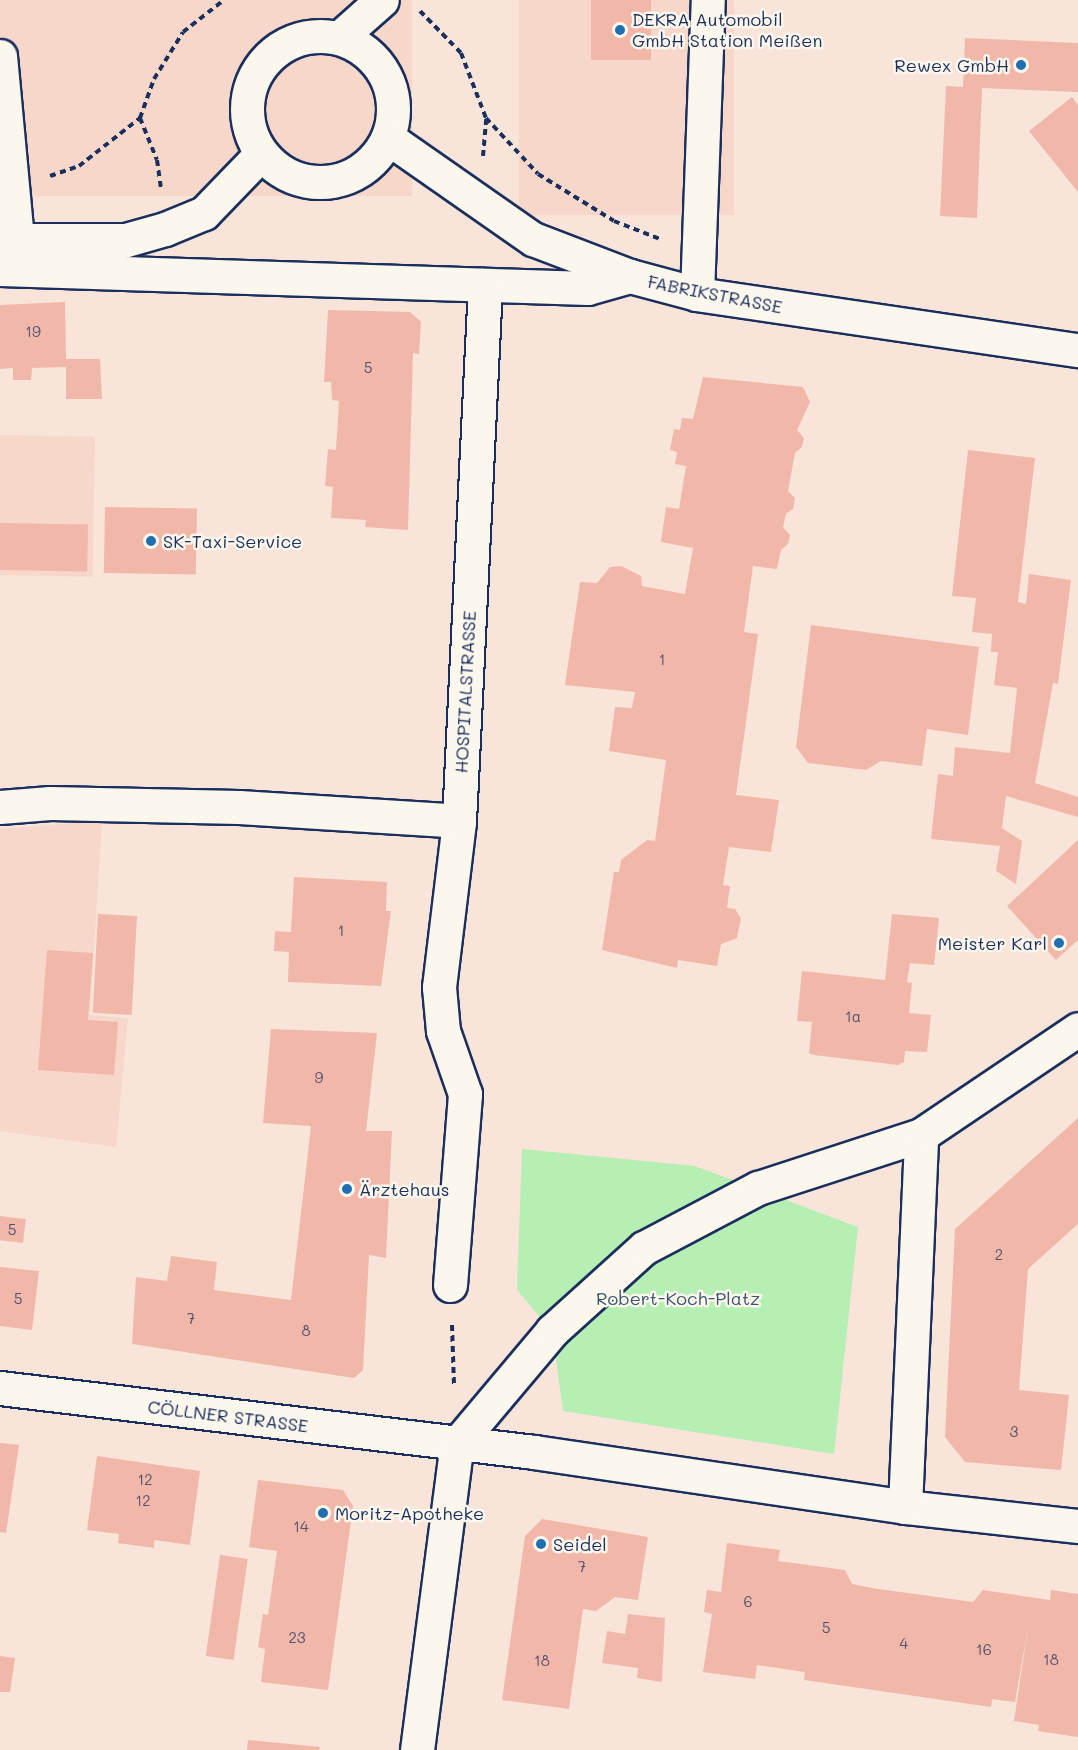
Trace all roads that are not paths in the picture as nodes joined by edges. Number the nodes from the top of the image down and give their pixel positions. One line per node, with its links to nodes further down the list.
1 (382, 0): 3 (street)
2 (708, 0): 11 (street)
3 (339, 38): 5 (street); 6 (street)
4 (0, 56): 7 (street)
5 (388, 138): 6 (street); 9 (street, FABRIKSTRASSE)
6 (261, 154): 7 (street)
7 (9, 241)
8 (0, 269): 10 (street)
9 (630, 276): 10 (street); 11 (street, FABRIKSTRASSE)
10 (485, 285): 14 (street, HOSPITALSTRASSE)
11 (697, 294): 12 (street, FABRIKSTRASSE)
12 (1078, 350)
13 (0, 807): 14 (street)
14 (459, 821): 17 (street, HOSPITALSTRASSE)
15 (1078, 1029): 16 (street)
16 (921, 1135): 19 (street); 20 (street)
17 (450, 1285)
18 (0, 1388): 19 (street, CÖLLNER STRASSE)
19 (457, 1444): 20 (street); 22 (street)
20 (906, 1507): 21 (street)
21 (1078, 1526)
22 (417, 1750)

